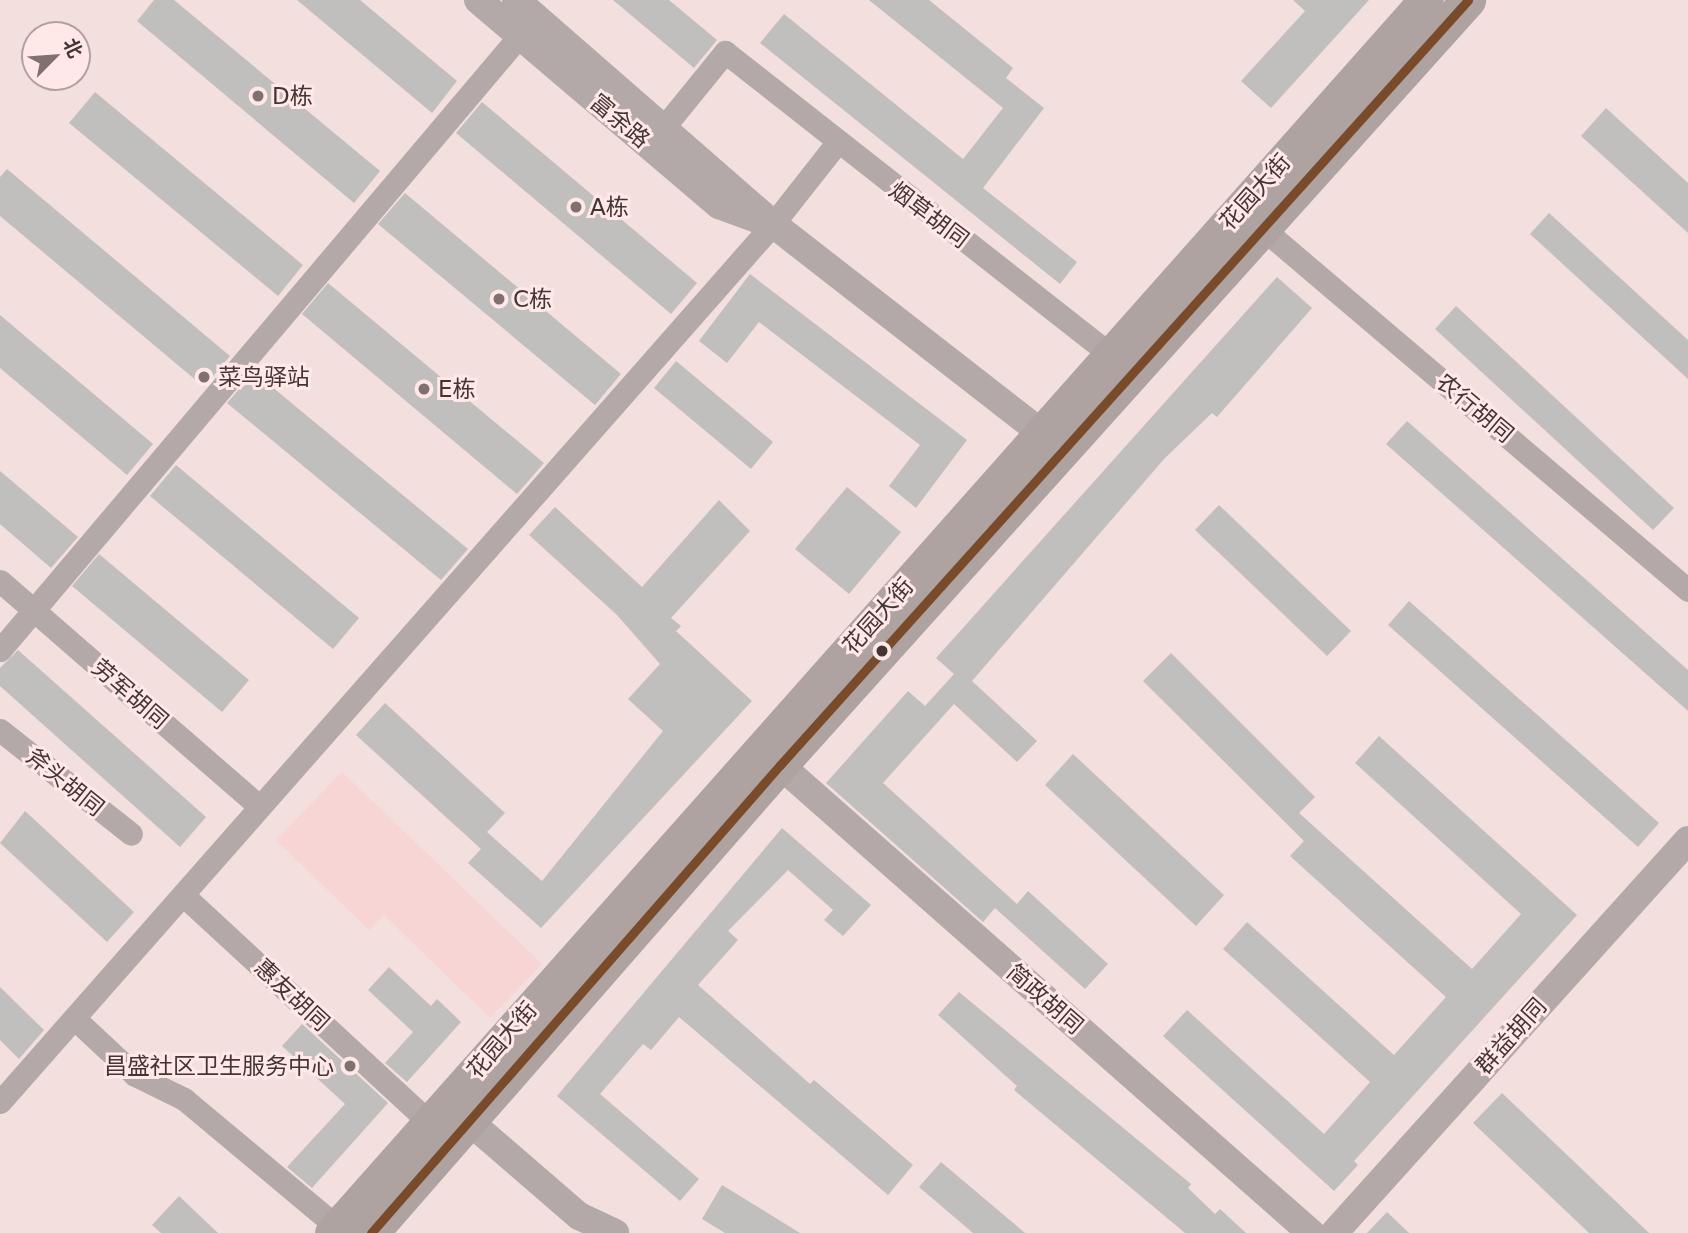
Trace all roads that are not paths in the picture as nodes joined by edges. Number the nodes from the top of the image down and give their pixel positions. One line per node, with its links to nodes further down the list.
1 (478, 0): 5 (street, 富余路)
2 (516, 0): 6 (street, 富余路)
3 (1426, 0): 10 (main road, 花园大街)
4 (1468, 0): 9 (main road, 花园大街)
5 (520, 35): 8 (street, 富余路); 14 (street)
6 (664, 127): 7 (street, 烟草胡同); 8 (street, 富余路)
7 (836, 144): 8 (street); 10 (street, 烟草胡同)
8 (773, 225): 11 (street, 富余路); 18 (street)
9 (1262, 228): 10 (main road, 花园大街); 13 (street, 农行胡同)
10 (1124, 364): 11 (main road, 花园大街)
11 (1053, 442): 17 (main road, 花园大街); 25 (main road, 花园大街)
12 (0, 581): 14 (street, 劳军胡同)
13 (1688, 590)
14 (33, 610): 15 (street); 18 (street, 劳军胡同)
15 (0, 650)
16 (0, 730): 19 (street, 斧头胡同)
17 (780, 765): 24 (main road, 花园大街); 29 (street, 简政胡同)
18 (260, 807): 21 (street)
19 (131, 834)
20 (1688, 840): 30 (street, 群益胡同)
21 (183, 895): 22 (street); 25 (street, 惠友胡同)
22 (74, 1018): 23 (street); 26 (street)
23 (0, 1102)
24 (470, 1122): 27 (main road, 花园大街); 28 (street)
25 (431, 1124): 26 (main road, 花园大街)
26 (335, 1230)
27 (371, 1233)
28 (615, 1233)
29 (1311, 1233)
30 (1334, 1233)

